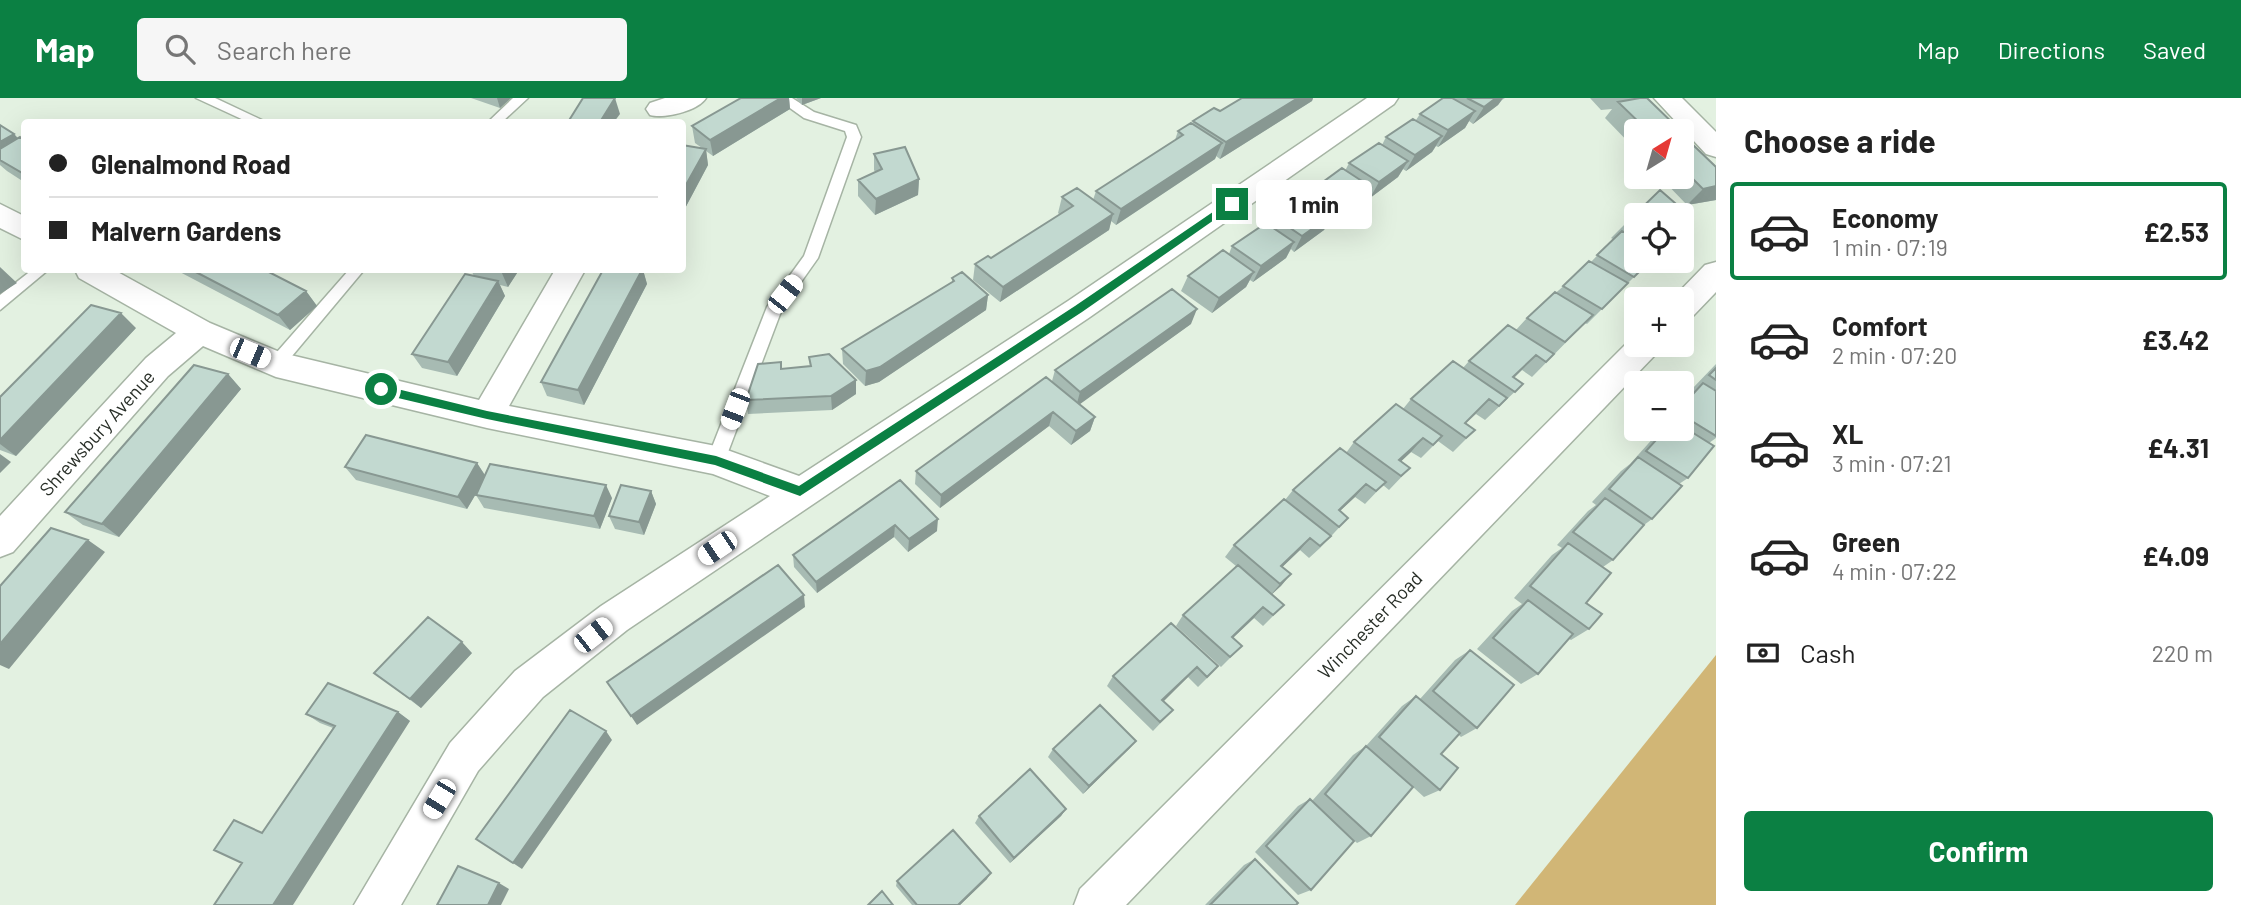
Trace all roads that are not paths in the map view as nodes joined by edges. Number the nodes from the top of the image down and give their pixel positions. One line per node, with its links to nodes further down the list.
1 (203, 98): 8 (lane)
2 (521, 98): 9 (lane)
3 (693, 98): 7 (street)
4 (783, 98): 24 (lane)
5 (1385, 98): 25 (street)
6 (1667, 98): 10 (street)
7 (650, 110)
8 (252, 119)
9 (497, 119)
10 (1716, 149)
11 (0, 214): 12 (street)
12 (21, 228)
13 (37, 273): 19 (lane)
14 (95, 273): 20 (street)
15 (354, 273): 22 (lane)
16 (568, 273): 23 (street)
17 (1716, 273): 18 (street)
18 (1694, 295)
19 (0, 304)
20 (199, 331): 22 (street); 26 (street, Shrewsbury Avenue)
21 (1633, 357): 28 (street, Winchester Road)
22 (275, 364): 23 (street)
23 (487, 415): 24 (street)
24 (716, 460): 25 (street)
25 (800, 492): 27 (street)
26 (0, 541)
27 (376, 905)
28 (1096, 905)

